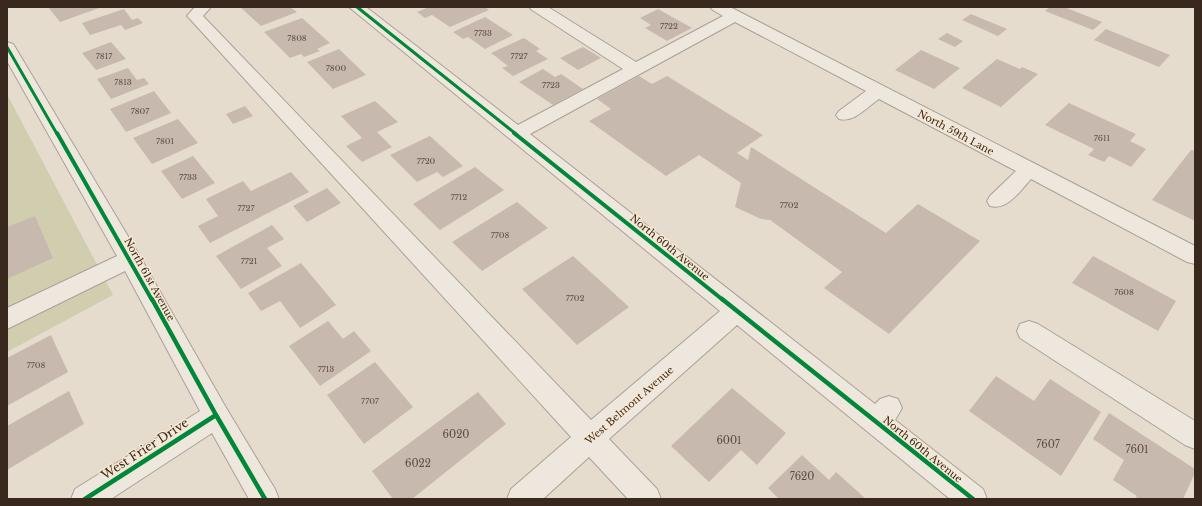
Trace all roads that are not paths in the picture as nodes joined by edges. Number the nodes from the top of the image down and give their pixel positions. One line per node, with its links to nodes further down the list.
1 (203, 7): 20 (street)
2 (357, 7): 10 (street, North 60th Avenue)
3 (537, 7): 7 (street)
4 (718, 7): 5 (street, North 59th Lane)
5 (734, 16): 7 (street); 8 (street, North 59th Lane)
6 (7, 47): 14 (street, North 61st Avenue)
7 (635, 69): 10 (street)
8 (878, 91): 9 (street); 11 (street, North 59th Lane)
9 (845, 115)
10 (516, 134): 15 (street, North 60th Avenue)
11 (1029, 170): 12 (street); 13 (street, North 59th Lane)
12 (997, 201)
13 (1195, 256)
14 (130, 259): 16 (street); 18 (street, North 61st Avenue)
15 (736, 310): 20 (street, West Belmont Avenue); 25 (street, North 60th Avenue)
16 (7, 319)
17 (1029, 331): 19 (street)
18 (216, 415): 21 (street, West Frier Drive); 22 (street, North 61st Avenue)
19 (1195, 436)
20 (590, 439): 23 (street, West Belmont Avenue); 24 (street)
21 (85, 499)
22 (265, 499)
23 (521, 499)
24 (647, 499)
25 (973, 499)

